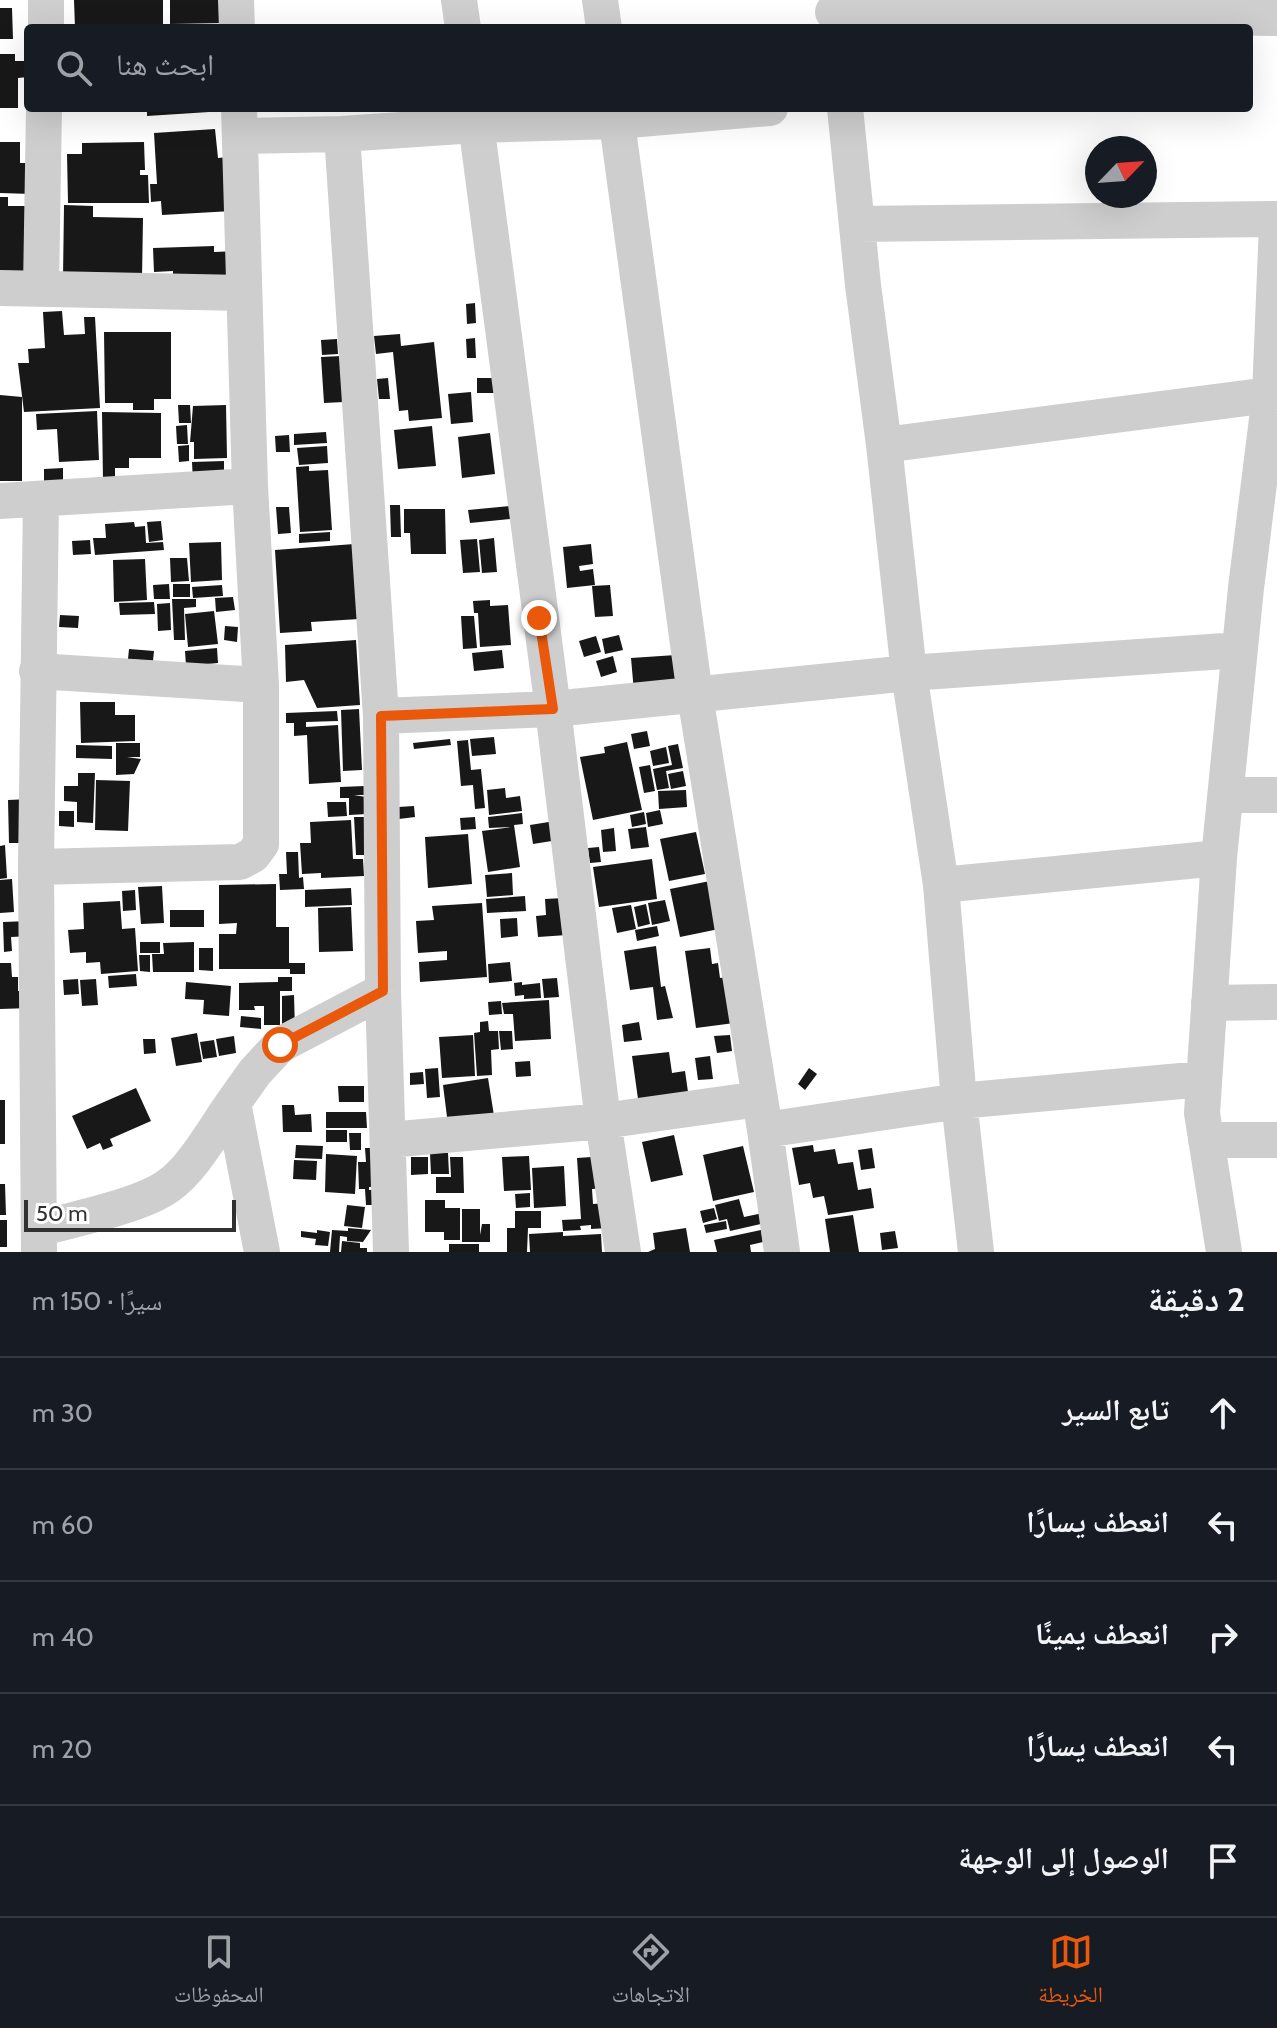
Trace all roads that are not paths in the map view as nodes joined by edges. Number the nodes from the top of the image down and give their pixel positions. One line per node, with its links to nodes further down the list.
1 (46, 0): 7 (street)
2 (236, 0): 8 (street)
3 (459, 0): 9 (street)
4 (600, 0): 10 (street)
5 (833, 13): 6 (street)
6 (1277, 18)
7 (46, 24)
8 (237, 24)
9 (462, 24)
10 (603, 24)
11 (44, 112): 21 (street)
12 (667, 112): 14 (street)
13 (845, 112): 19 (street)
14 (616, 114): 15 (street); 33 (street)
15 (475, 116): 17 (street); 34 (street)
16 (240, 122): 17 (street); 22 (street)
17 (342, 134): 35 (street)
18 (1277, 221): 19 (street); 23 (street)
19 (858, 224): 24 (street)
20 (0, 288): 21 (street)
21 (41, 288): 22 (street)
22 (243, 293): 25 (street)
23 (1274, 394): 24 (street); 28 (street)
24 (884, 445): 31 (street)
25 (250, 486): 26 (street); 32 (street)
26 (41, 499): 27 (street); 30 (street)
27 (0, 501)
28 (1261, 587): 29 (street)
29 (1239, 650): 31 (street); 36 (street)
30 (37, 671): 32 (street); 39 (street)
31 (909, 673): 33 (street); 40 (street)
32 (261, 685): 39 (street)
33 (695, 695): 34 (street); 47 (street)
34 (553, 709): 35 (street); 48 (street)
35 (381, 716): 41 (street)
36 (1226, 795): 37 (street); 38 (street)
37 (1277, 795)
38 (1219, 858): 40 (street); 43 (street)
39 (36, 867): 52 (street)
40 (941, 885): 45 (street)
41 (383, 991): 46 (street); 49 (street)
42 (1277, 1002): 43 (street)
43 (1209, 1003): 44 (street)
44 (1203, 1079): 45 (street); 50 (street)
45 (959, 1101): 47 (street); 57 (street)
46 (233, 1103): 52 (street); 53 (street)
47 (762, 1114): 48 (street); 56 (street)
48 (603, 1121): 49 (street); 55 (street)
49 (388, 1140): 54 (street)
50 (1206, 1140): 51 (street); 58 (street)
51 (1277, 1140)
52 (39, 1241)
53 (262, 1252)
54 (391, 1252)
55 (623, 1252)
56 (782, 1252)
57 (976, 1252)
58 (1224, 1252)

